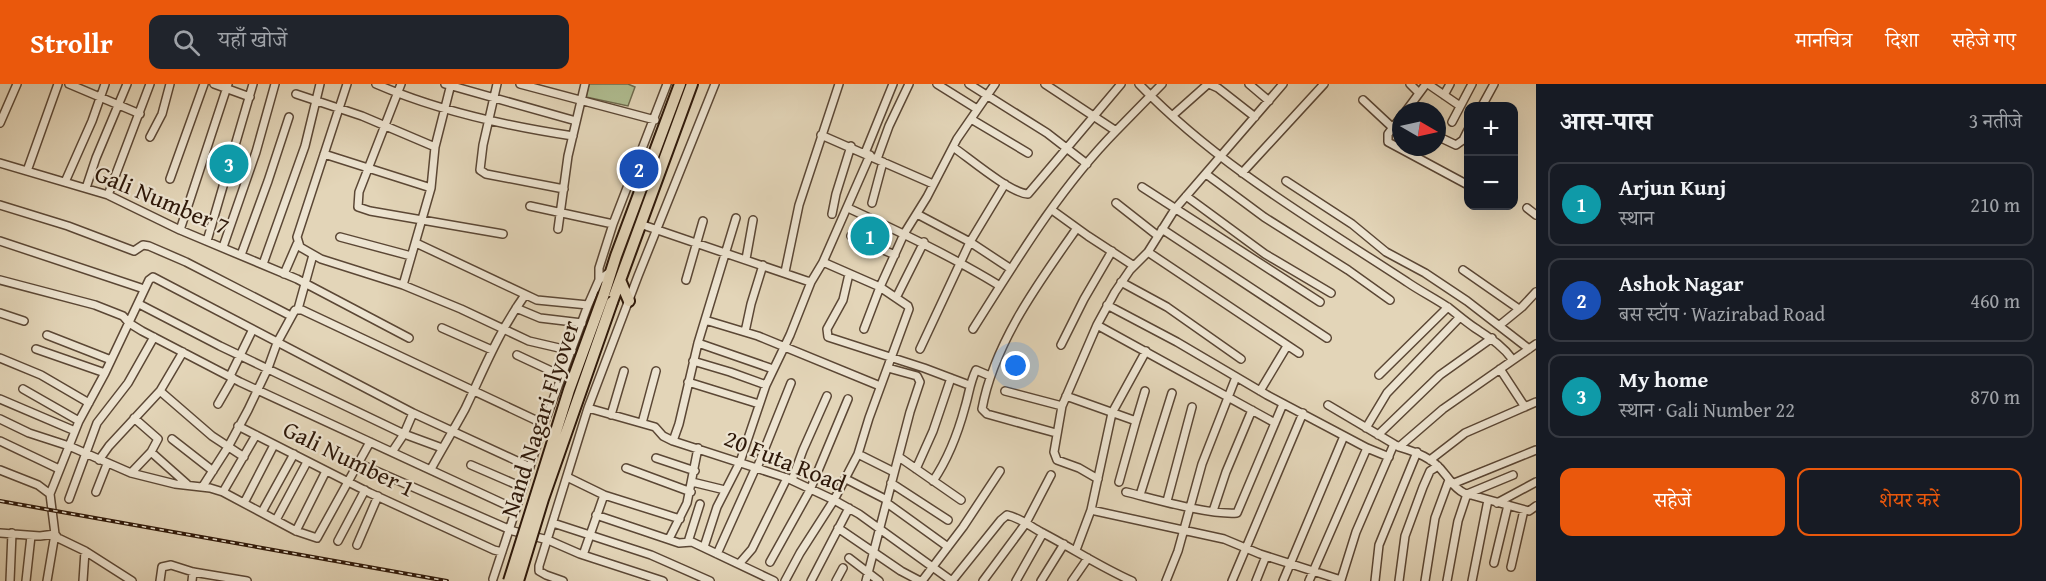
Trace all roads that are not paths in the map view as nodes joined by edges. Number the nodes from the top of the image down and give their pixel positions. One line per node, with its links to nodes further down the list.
1 (17, 84): 74 (street)
2 (58, 84): 97 (street)
3 (69, 84): 49 (street)
4 (105, 84): 49 (street)
5 (127, 84): 59 (street)
6 (150, 84): 64 (street)
7 (170, 84): 81 (street)
8 (204, 84): 100 (street)
9 (214, 84): 43 (street)
10 (253, 84): 51 (street)
11 (275, 84): 147 (street)
12 (320, 84): 53 (street)
13 (347, 84): 62 (street)
14 (376, 84): 44 (street)
15 (401, 84): 44 (street)
16 (497, 84): 52 (street)
17 (520, 84): 54 (street)
18 (585, 84): 54 (street)
19 (667, 84): 72 (street)
20 (680, 84): 163 (highway, Nand Nagari Flyover)
21 (692, 84): 129 (highway, Nand Nagari Flyover)
22 (715, 84): 134 (street)
23 (839, 84): 79 (street)
24 (893, 84): 92 (street)
25 (909, 84): 92 (street)
26 (937, 84): 63 (street)
27 (969, 84): 47 (street)
28 (995, 84): 47 (street)
29 (1045, 84): 65 (street)
30 (1121, 84): 65 (street)
31 (1139, 84): 50 (street)
32 (1162, 84): 50 (street)
33 (1208, 84): 66 (street); 68 (street)
34 (1249, 84): 56 (street)
35 (1283, 84): 56 (street)
36 (1324, 84): 99 (street)
37 (1410, 84): 45 (street)
38 (1427, 84): 45 (street); 48 (street)
39 (1450, 84): 48 (street)
40 (1472, 84): 60 (street)
41 (1494, 84): 58 (street)
42 (449, 85): 52 (street); 61 (street)
43 (228, 86): 51 (street); 133 (street)
44 (398, 93): 61 (street); 75 (street)
45 (1419, 93): 57 (street)
46 (296, 94): 53 (street)
47 (987, 95): 63 (street); 88 (street)
48 (1444, 95): 60 (street)
49 (100, 96): 59 (street); 102 (street)
50 (1150, 96): 66 (street); 78 (street)
51 (250, 97): 141 (street)
52 (494, 99): 70 (street); 71 (street)
53 (316, 100): 62 (street); 158 (street)
54 (580, 100): 71 (street); 72 (street)
55 (1363, 100): 76 (street)
56 (1269, 101): 68 (street)
57 (1412, 102)
58 (1484, 102)
59 (118, 105): 64 (street); 107 (street)
60 (1460, 106): 73 (street)
61 (445, 107): 70 (street); 86 (street)
62 (339, 108): 75 (street); 90 (street)
63 (977, 109): 69 (street)
64 (140, 114): 110 (street)
65 (1094, 116): 78 (street); 88 (street)
66 (1172, 116): 93 (street)
67 (289, 117): 151 (street)
68 (1255, 117): 93 (street)
69 (971, 118): 87 (street); 89 (street)
70 (489, 120): 80 (street); 109 (street)
71 (576, 120): 80 (street)
72 (655, 120): 128 (street)
73 (1452, 122)
74 (0, 123)
75 (384, 126): 86 (street); 96 (street)
76 (1392, 127)
77 (1392, 130): 84 (street)
78 (1116, 131): 95 (street)
79 (821, 135): 85 (street); 164 (street)
80 (573, 136): 109 (street)
81 (150, 137)
82 (1464, 138): 83 (street)
83 (1446, 141)
84 (1392, 145)
85 (850, 146): 92 (street); 121 (street)
86 (435, 147): 108 (street)
87 (953, 147): 104 (street); 105 (street)
88 (1066, 147): 95 (street); 105 (street)
89 (1028, 153)
90 (324, 154): 96 (street); 146 (street)
91 (1413, 156): 103 (street)
92 (874, 157): 104 (street); 112 (street); 116 (street)
93 (1221, 157): 98 (street); 99 (street)
94 (0, 163): 97 (street, Gali Number 7)
95 (1087, 164): 119 (street)
96 (368, 169): 108 (street); 125 (street)
97 (27, 171): 102 (street, Gali Number 7)
98 (1206, 174): 111 (street); 183 (street)
99 (1242, 174): 189 (street)
100 (170, 179)
101 (1286, 181): 201 (street)
102 (65, 182): 107 (street, Gali Number 7)
103 (1464, 183)
104 (933, 184): 122 (street)
105 (1005, 184): 143 (street)
106 (1142, 187): 118 (street)
107 (86, 188): 110 (street, Gali Number 7)
108 (431, 188): 125 (street)
109 (564, 189): 120 (street)
110 (108, 195): 133 (street, Gali Number 7)
111 (1186, 196): 118 (street); 179 (street)
112 (872, 203)
113 (1116, 203): 138 (street)
114 (0, 205): 194 (street)
115 (530, 206): 120 (street)
116 (848, 208): 136 (street); 156 (street)
117 (1527, 208): 123 (street)
118 (1175, 209): 132 (street); 185 (street)
119 (1052, 210): 130 (street); 161 (street)
120 (560, 214): 128 (street); 131 (street)
121 (832, 214)
122 (917, 214): 136 (street); 143 (street)
123 (1536, 215)
124 (735, 218): 149 (street)
125 (423, 220): 135 (street); 144 (street)
126 (753, 220): 155 (street)
127 (703, 221): 145 (street)
128 (614, 224): 168 (street)
129 (640, 224): 134 (street); 169 (highway, Nand Nagari Flyover)
130 (1077, 228): 148 (street); 244 (street)
131 (558, 229)
132 (1162, 229): 138 (street); 211 (street)
133 (180, 230): 141 (street, Gali Number 7)
134 (657, 230): 145 (street); 184 (street)
135 (503, 234)
136 (904, 234): 142 (street); 153 (street)
137 (851, 236): 153 (street)
138 (1158, 236): 150 (street)
139 (340, 237): 154 (street)
140 (0, 241): 177 (street)
141 (207, 241): 147 (street, Gali Number 7)
142 (924, 242): 157 (street); 181 (street)
143 (970, 242): 157 (street); 161 (street)
144 (416, 243): 154 (street); 180 (street)
145 (698, 243): 149 (street); 170 (street)
146 (297, 244): 152 (street); 165 (street)
147 (222, 248): 151 (street, Gali Number 7)
148 (1112, 251): 160 (street); 216 (street)
149 (726, 252): 155 (street); 196 (street)
150 (1148, 252): 160 (street); 217 (street)
151 (241, 255): 158 (street, Gali Number 7)
152 (313, 255): 173 (street); 174 (street)
153 (895, 255): 176 (street)
154 (411, 256): 174 (street)
155 (746, 259): 159 (street)
156 (823, 262): 166 (street); 171 (street)
157 (962, 262): 175 (street); 220 (street)
158 (263, 264): 165 (street, Gali Number 7)
159 (763, 265): 164 (street); 207 (street)
160 (1134, 266): 172 (street)
161 (1011, 269): 175 (street)
162 (1463, 270): 192 (street)
163 (611, 271): 168 (street); 182 (highway, Nand Nagari Flyover)
164 (785, 272): 171 (street)
165 (284, 274): 173 (street, Gali Number 7)
166 (849, 274): 176 (street); 230 (street)
167 (0, 280): 198 (street)
168 (599, 280): 187 (street)
169 (620, 280): 182 (highway, Nand Nagari Flyover); 184 (highway)
170 (686, 280)
171 (811, 282): 218 (street)
172 (1121, 282): 188 (street); 231 (street)
173 (304, 283): 191 (street); 210 (street, Gali Number 7)
174 (404, 285): 203 (street)
175 (1000, 286): 205 (street)
176 (880, 287): 181 (street); 204 (street)
177 (144, 289): 186 (street); 206 (street)
178 (1536, 292): 192 (street)
179 (1331, 293)
180 (525, 296): 187 (street); 190 (street)
181 (897, 297): 230 (street)
182 (608, 298): 442 (highway, Nand Nagari Flyover, bridge); 443 (highway, Nand Nagari Flyover, bridge)
183 (1390, 300)
184 (629, 302): 275 (street)
185 (1320, 302)
186 (138, 303): 198 (street); 227 (street)
187 (588, 305): 199 (street)
188 (1107, 305): 200 (street); 246 (street)
189 (1448, 307): 195 (street); 242 (street)
190 (516, 308): 199 (street); 203 (street)
191 (298, 309): 194 (street); 256 (street)
192 (1519, 309): 201 (street)
193 (1, 315): 197 (street)
194 (291, 316): 213 (street)
195 (1460, 317): 212 (street); 289 (street)
196 (705, 320): 207 (street); 214 (street)
197 (24, 321)
198 (129, 323): 209 (street); 232 (street)
199 (582, 323): 223 (street)
200 (1097, 325): 224 (street); 262 (street)
201 (1500, 325): 221 (street)
202 (442, 328): 222 (street)
203 (503, 328): 222 (street); 223 (street)
204 (864, 329)
205 (973, 329)
206 (252, 330): 213 (street); 227 (street)
207 (745, 332): 218 (street)
208 (47, 335): 232 (street)
209 (154, 337): 225 (street); 314 (street)
210 (409, 338)
211 (1327, 338)
212 (1492, 338): 233 (street); 295 (street)
213 (277, 343): 235 (street); 277 (street)
214 (698, 343): 234 (street); 237 (street)
215 (1536, 344): 221 (street)
216 (1061, 345)
217 (1287, 345): 226 (street); 259 (street)
218 (784, 348): 237 (street); 252 (street)
219 (36, 349): 241 (street)
220 (921, 349)
221 (1529, 349): 233 (street)
222 (492, 350): 256 (street)
223 (572, 351): 243 (street)
224 (1146, 351): 263 (street); 278 (street)
225 (183, 352): 245 (street); 255 (street)
226 (1299, 353)
227 (241, 355): 235 (street); 245 (street)
228 (517, 355): 243 (street)
229 (0, 358): 267 (street)
230 (892, 359): 236 (street); 247 (street)
231 (1241, 359)
232 (111, 360): 241 (street)
233 (1513, 360): 238 (street)
234 (693, 361): 248 (street); 250 (street)
235 (268, 368): 253 (street); 293 (street)
236 (888, 368): 252 (street); 318 (street)
237 (773, 369): 250 (street)
238 (1500, 369): 274 (street); 302 (street)
239 (624, 371): 280 (street)
240 (656, 371): 285 (street)
241 (105, 374): 267 (street)
242 (1379, 375)
243 (562, 376): 287 (street)
244 (990, 376): 251 (street); 292 (street)
245 (231, 377): 253 (street); 268 (street)
246 (1236, 377): 259 (street); 263 (street)
247 (951, 378): 251 (street); 332 (street)
248 (688, 382): 269 (street); 299 (street)
249 (790, 383): 329 (street)
250 (766, 385): 269 (street)
251 (969, 385): 347 (street)
252 (880, 386): 313 (street)
253 (257, 388): 288 (street); 300 (street)
254 (23, 389): 283 (street)
255 (160, 391): 281 (street); 304 (street)
256 (472, 391): 287 (street); 291 (street)
257 (1005, 391): 272 (street)
258 (1145, 391): 284 (street)
259 (1260, 391): 270 (street)
260 (1172, 393): 366 (street)
261 (827, 396): 343 (street)
262 (1066, 396): 272 (street); 278 (street)
263 (1228, 397): 276 (street); 379 (street)
264 (0, 399): 290 (street)
265 (848, 399): 358 (street)
266 (1536, 402): 274 (street)
267 (89, 403): 283 (street)
268 (218, 404)
269 (759, 404): 322 (street)
270 (1283, 404): 279 (street); 286 (street)
271 (1328, 405): 289 (street)
272 (1062, 406): 292 (street)
273 (1192, 407): 372 (street)
274 (1525, 407): 320 (street)
275 (588, 408): 280 (street, 20 Futa Road); 342 (street)
276 (1252, 410): 286 (street); 383 (street)
277 (413, 413): 291 (street); 293 (street)
278 (1112, 413): 284 (street); 345 (street)
279 (1303, 413): 296 (street); 411 (street)
280 (611, 415): 285 (street, 20 Futa Road)
281 (134, 418): 309 (street); 319 (street)
282 (0, 419): 303 (street)
283 (79, 421): 290 (street)
284 (1136, 421): 349 (street)
285 (642, 423): 299 (street, 20 Futa Road)
286 (1275, 423): 383 (street)
287 (543, 424): 327 (street)
288 (238, 426): 294 (street); 304 (street)
289 (1366, 428): 295 (street)
290 (75, 431): 303 (street)
291 (452, 431): 305 (street); 327 (street)
292 (1056, 433): 345 (street)
293 (404, 434): 305 (street); 310 (street)
294 (256, 435): 301 (street, Gali Number 1); 315 (street, Gali Number 1)
295 (1378, 435): 302 (street)
296 (1344, 436): 307 (street); 422 (street)
297 (172, 439): 334 (street)
298 (0, 441): 330 (street)
299 (673, 441): 306 (street, 20 Futa Road)
300 (370, 442): 310 (street); 323 (street)
301 (274, 445): 312 (street, Gali Number 1); 375 (street)
302 (1396, 445): 311 (street); 316 (street)
303 (69, 446): 314 (street); 330 (street)
304 (228, 447): 315 (street); 334 (street)
305 (442, 448): 331 (street)
306 (698, 448): 322 (street, 20 Futa Road); 336 (street)
307 (1367, 448): 316 (street); 429 (street)
308 (1536, 450): 350 (street)
309 (151, 452): 339 (street); 353 (street)
310 (392, 452): 331 (street)
311 (1417, 452): 320 (street); 464 (street)
312 (294, 454): 321 (street, Gali Number 1); 384 (street)
313 (858, 454): 338 (street); 344 (street)
314 (86, 455): 319 (street); 368 (street)
315 (244, 457): 360 (street, Gali Number 1)
316 (1389, 457): 463 (street)
317 (656, 458): 336 (street)
318 (899, 458): 332 (street); 338 (street)
319 (99, 460): 324 (street)
320 (1430, 460): 326 (street)
321 (307, 462): 335 (street, Gali Number 1); 388 (street)
322 (740, 462): 329 (street, 20 Futa Road); 357 (street)
323 (358, 463): 346 (street); 392 (street)
324 (107, 464): 339 (street); 359 (street)
325 (471, 465): 355 (street)
326 (1438, 466): 350 (street); 465 (street)
327 (530, 467): 355 (street)
328 (626, 468): 361 (street)
329 (756, 468): 343 (street, 20 Futa Road); 416 (street)
330 (60, 469): 363 (street)
331 (431, 469): 381 (street)
332 (916, 469): 347 (street)
333 (0, 470): 363 (street)
334 (213, 471): 354 (street)
335 (326, 471): 346 (street, Gali Number 1); 395 (street)
336 (695, 471): 348 (street)
337 (1000, 471): 410 (street)
338 (894, 472): 352 (street)
339 (131, 473): 353 (street)
340 (1051, 475): 391 (street)
341 (1513, 475): 364 (street)
342 (567, 477): 365 (street); 390 (street)
343 (790, 479): 358 (street, 20 Futa Road); 424 (street)
344 (846, 479): 369 (street); 373 (street)
345 (1098, 479): 382 (street)
346 (349, 480): 356 (street, Gali Number 1); 395 (street)
347 (933, 481): 370 (street)
348 (692, 482): 357 (street); 361 (street)
349 (1119, 482)
350 (1450, 482): 364 (street); 466 (street)
351 (1536, 482): 374 (street)
352 (891, 483): 373 (street); 389 (street)
353 (187, 484): 354 (street)
354 (203, 486): 360 (street)
355 (522, 487): 381 (street)
356 (365, 490): 367 (street, Gali Number 1); 405 (street)
357 (725, 490): 409 (street)
358 (810, 490): 369 (street, 20 Futa Road); 421 (street)
359 (96, 492)
360 (223, 492): 375 (street)
361 (690, 492): 387 (street)
362 (1126, 492): 366 (street)
363 (50, 494): 397 (street)
364 (1467, 494): 371 (street); 467 (street)
365 (604, 495): 386 (street); 387 (street)
366 (1140, 495): 372 (street)
367 (378, 496): 408 (street); 415 (street, Gali Number 1)
368 (69, 499)
369 (834, 500): 380 (street, 20 Futa Road); 448 (street)
370 (961, 500)
371 (1488, 500): 374 (street); 468 (street)
372 (1167, 501): 379 (street)
373 (887, 502): 394 (street); 410 (street)
374 (1497, 502): 377 (street)
375 (244, 503): 384 (street)
376 (700, 504): 406 (street)
377 (1508, 505): 385 (street); 423 (street)
378 (1536, 506): 385 (street)
379 (1189, 507): 383 (street); 396 (street)
380 (849, 508): 393 (street); 394 (street, 20 Futa Road)
381 (515, 509): 392 (street)
382 (1091, 510): 396 (street); 413 (street)
383 (1214, 511)
384 (262, 512): 388 (street)
385 (1530, 512): 426 (street)
386 (596, 515): 401 (street); 403 (street)
387 (680, 519): 403 (street)
388 (276, 520): 395 (street)
389 (948, 520)
390 (553, 523): 401 (street); 404 (street)
391 (1026, 523): 400 (street); 453 (street); 454 (street)
392 (510, 528): 404 (street); 415 (street)
393 (838, 528): 414 (street); 449 (street)
394 (880, 529): 414 (street); 425 (street, 20 Futa Road)
395 (296, 531)
396 (1184, 531): 411 (street); 433 (street)
397 (55, 532): 402 (street); 412 (street); 436 (street)
398 (0, 533): 399 (street)
399 (12, 533): 402 (street); 434 (street)
400 (1043, 533): 407 (street); 455 (street)
401 (590, 535): 417 (street); 446 (street)
402 (31, 536): 435 (street)
403 (669, 539): 406 (street)
404 (548, 540): 417 (street); 444 (street)
405 (338, 541)
406 (688, 542): 409 (street)
407 (1064, 544): 413 (street); 456 (street)
408 (357, 545)
409 (704, 547): 416 (street)
410 (948, 547): 425 (street)
411 (1246, 548): 418 (street); 459 (street)
412 (85, 550): 430 (street); 437 (street)
413 (1076, 550): 420 (street)
414 (874, 551): 431 (street); 452 (street)
415 (502, 552): 432 (street)
416 (717, 554): 424 (street)
417 (584, 555): 445 (street)
418 (1266, 556): 422 (street); 460 (street)
419 (849, 558): 431 (street)
420 (1088, 558): 457 (street); 458 (street)
421 (770, 562)
422 (1289, 563): 429 (street); 461 (street)
423 (1494, 563)
424 (739, 564): 447 (street)
425 (933, 567): 452 (street); 453 (street, 20 Futa Road)
426 (1511, 567)
427 (843, 568): 450 (street)
428 (193, 572): 439 (street); 440 (street); 441 (street)
429 (1313, 572): 462 (street); 463 (street)
430 (121, 577): 438 (street)
431 (867, 577): 451 (street)
432 (493, 579)
433 (1168, 580)
434 (10, 581)
435 (26, 581)
436 (46, 581)
437 (83, 581)
438 (132, 581)
439 (160, 581)
440 (192, 581)
441 (247, 581)
442 (509, 581)
443 (518, 581)
444 (563, 581)
445 (663, 581)
446 (710, 581)
447 (774, 581)
448 (785, 581)
449 (811, 581)
450 (836, 581)
451 (879, 581)
452 (921, 581)
453 (952, 581)
454 (983, 581)
455 (1017, 581)
456 (1041, 581)
457 (1072, 581)
458 (1132, 581)
459 (1232, 581)
460 (1256, 581)
461 (1283, 581)
462 (1309, 581)
463 (1341, 581)
464 (1375, 581)
465 (1399, 581)
466 (1425, 581)
467 (1447, 581)
468 (1472, 581)

